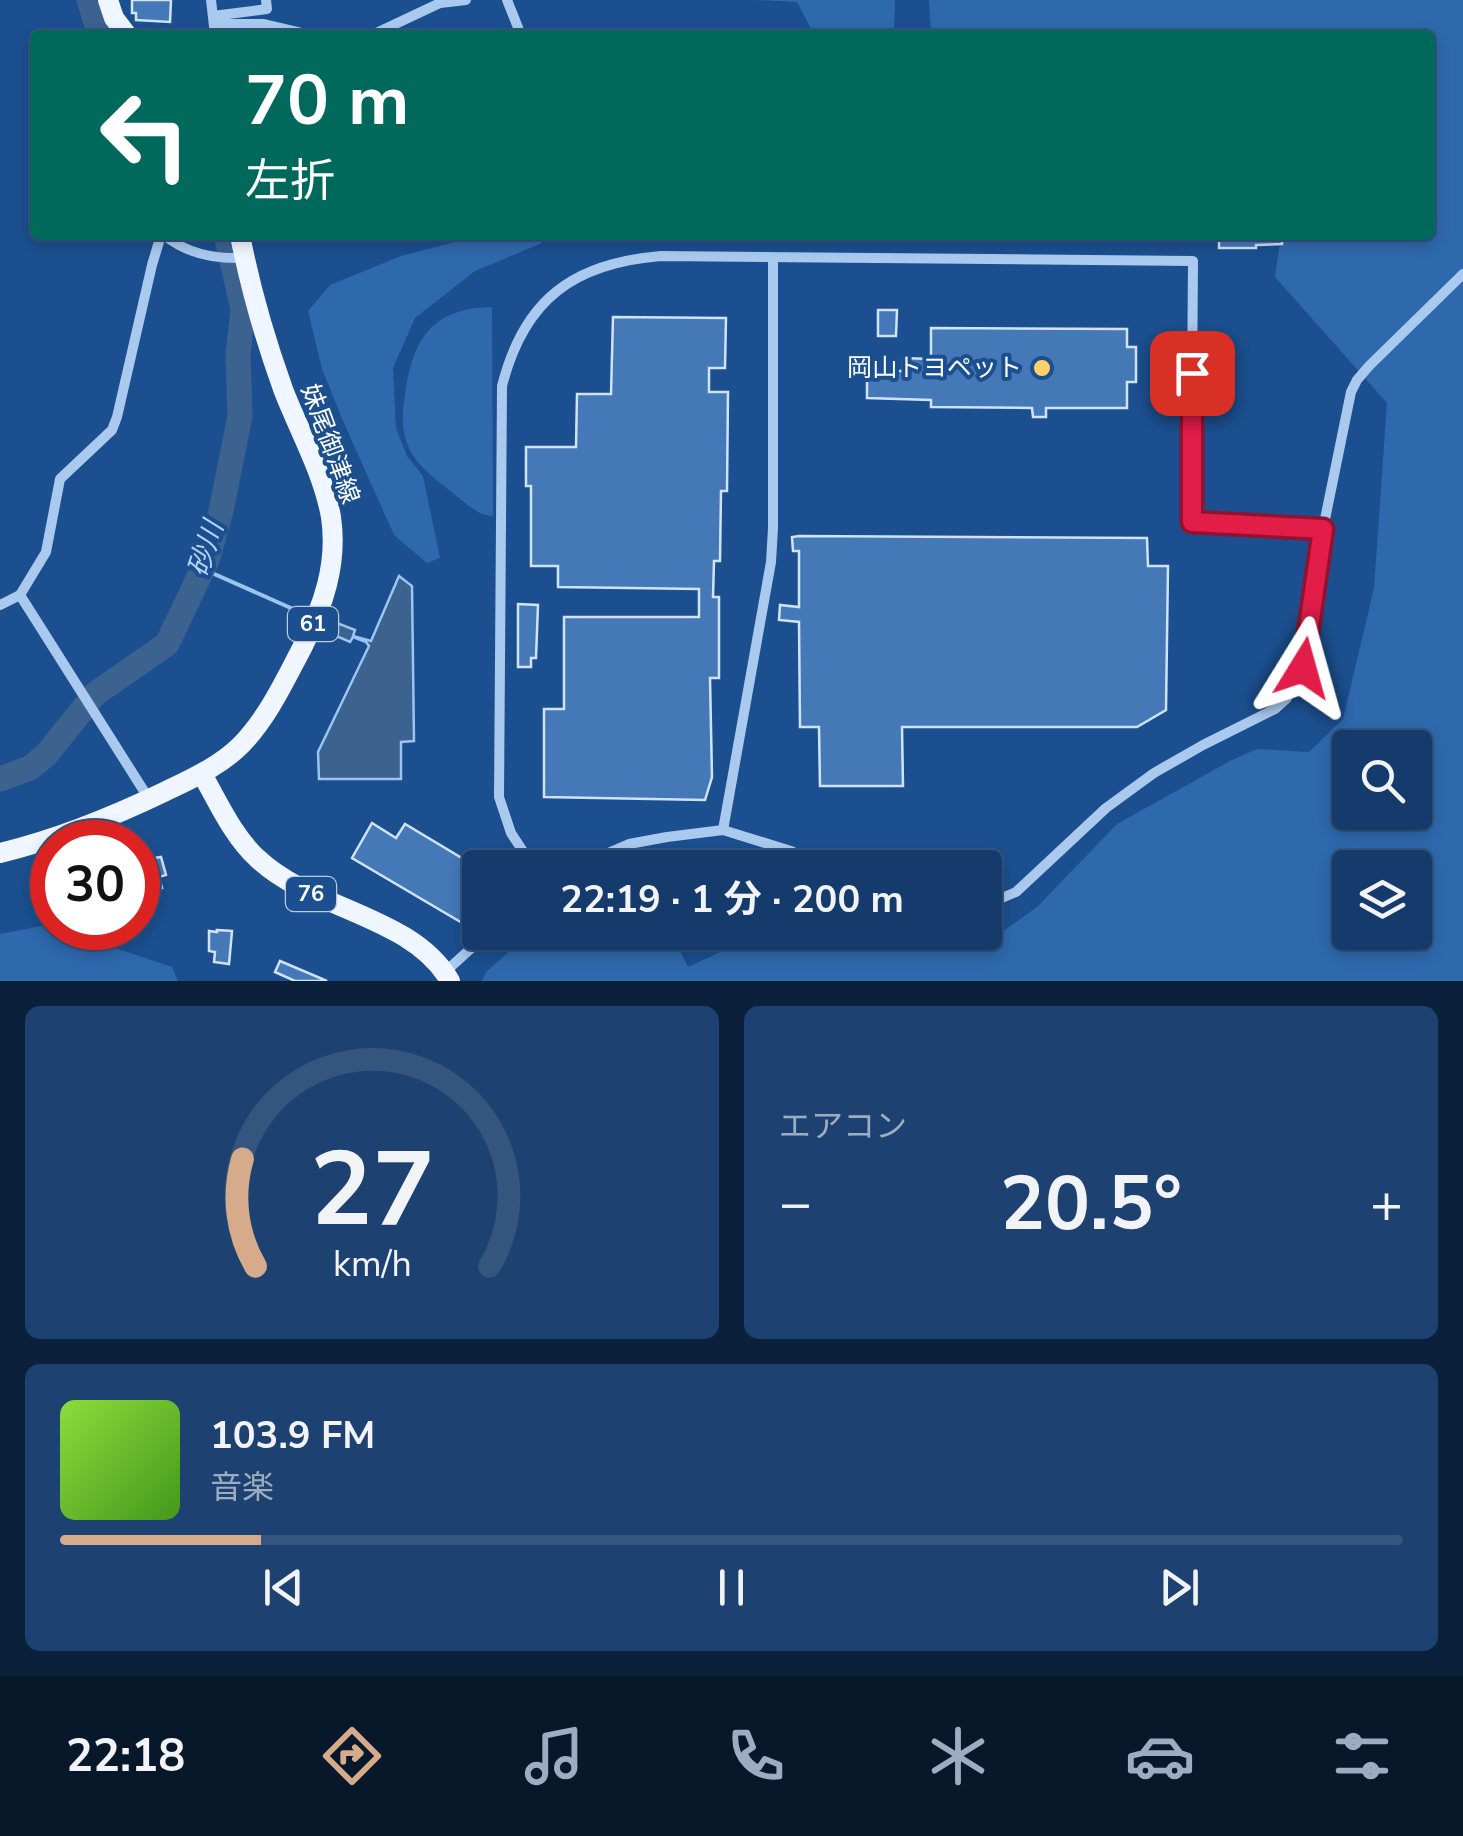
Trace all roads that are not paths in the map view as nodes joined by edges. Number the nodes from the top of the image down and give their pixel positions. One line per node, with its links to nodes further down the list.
1 (108, 0): 7 (main road)
2 (211, 0): 6 (street)
3 (266, 0): 6 (street)
4 (466, 0): 9 (street)
5 (507, 0): 10 (street)
6 (214, 25): 8 (street)
7 (123, 30)
8 (290, 30)
9 (383, 30)
10 (519, 30)
11 (160, 240): 18 (street)
12 (170, 240): 14 (street)
13 (239, 240): 14 (main road, 妹尾御津線 / 61)
14 (235, 258): 20 (main road, 妹尾御津線 / 61)
15 (773, 258): 17 (street); 22 (street); 23 (street)
16 (1463, 274): 17 (street)
17 (1323, 529): 27 (street)
18 (20, 595): 19 (street); 21 (street)
19 (0, 605)
20 (202, 774): 21 (main road, 妹尾御津線 / 61); 29 (main road, 76)
21 (149, 800): 26 (main road, 妹尾御津線 / 61)
22 (723, 830): 24 (street); 25 (street)
23 (522, 850)
24 (615, 850)
25 (784, 850)
26 (0, 853)
27 (1002, 898)
28 (472, 950): 29 (street)
29 (448, 977)

